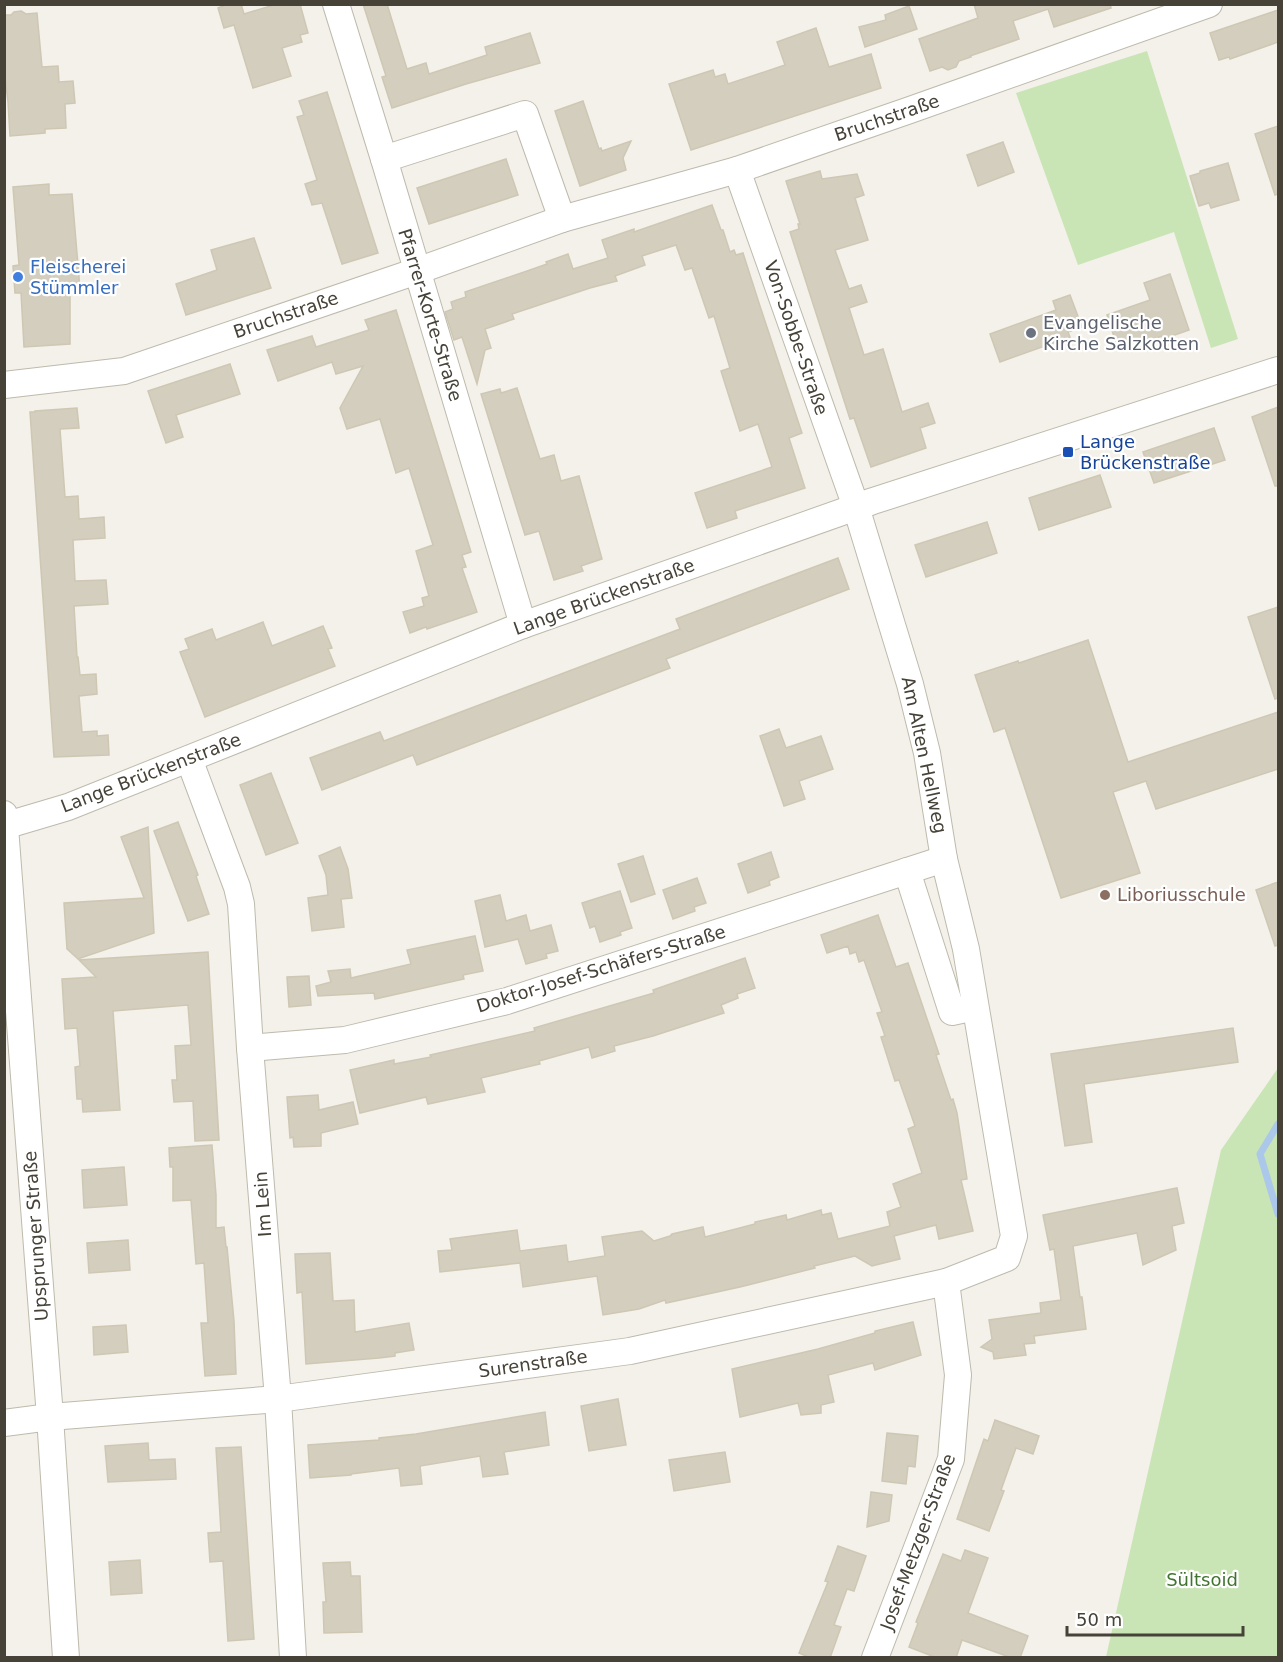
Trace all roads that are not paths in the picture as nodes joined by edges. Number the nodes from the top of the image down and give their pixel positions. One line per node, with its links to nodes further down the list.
1 (336, 4): 3 (street, Pfarrer-Korte-Straße)
2 (1209, 4): 4 (street, Bruchstraße)
3 (384, 159): 5 (street); 6 (street, Pfarrer-Korte-Straße)
4 (737, 170): 5 (street, Bruchstraße); 9 (street, Von-Sobbe-Straße)
5 (562, 219): 6 (street, Bruchstraße)
6 (417, 271): 8 (street, Bruchstraße); 10 (street, Pfarrer-Korte-Straße)
7 (1278, 370): 9 (street, Lange Brückenstraße)
8 (4, 385)
9 (856, 507): 10 (street, Lange Brückenstraße); 13 (street, Am Alten Hellweg)
10 (523, 626): 11 (street, Lange Brückenstraße)
11 (189, 759): 12 (street, Lange Brückenstraße); 16 (street, Im Lein)
12 (5, 822): 20 (street, Upsprunger Straße)
13 (945, 859): 14 (street, Doktor-Josef-Schäfers-Straße); 15 (street, Am Alten Hellweg)
14 (907, 871): 15 (street); 16 (street, Doktor-Josef-Schäfers-Straße)
15 (975, 1007): 17 (street, Am Alten Hellweg)
16 (250, 1048): 19 (street, Im Lein)
17 (1007, 1258): 18 (street, Surenstraße)
18 (946, 1282): 19 (street, Surenstraße); 24 (street, Josef-Metzger-Straße)
19 (278, 1399): 20 (street, Surenstraße); 23 (street, Im Lein)
20 (50, 1417): 21 (street, Surenstraße); 22 (street, Upsprunger Straße)
21 (4, 1423)
22 (66, 1658)
23 (293, 1658)
24 (875, 1658)

